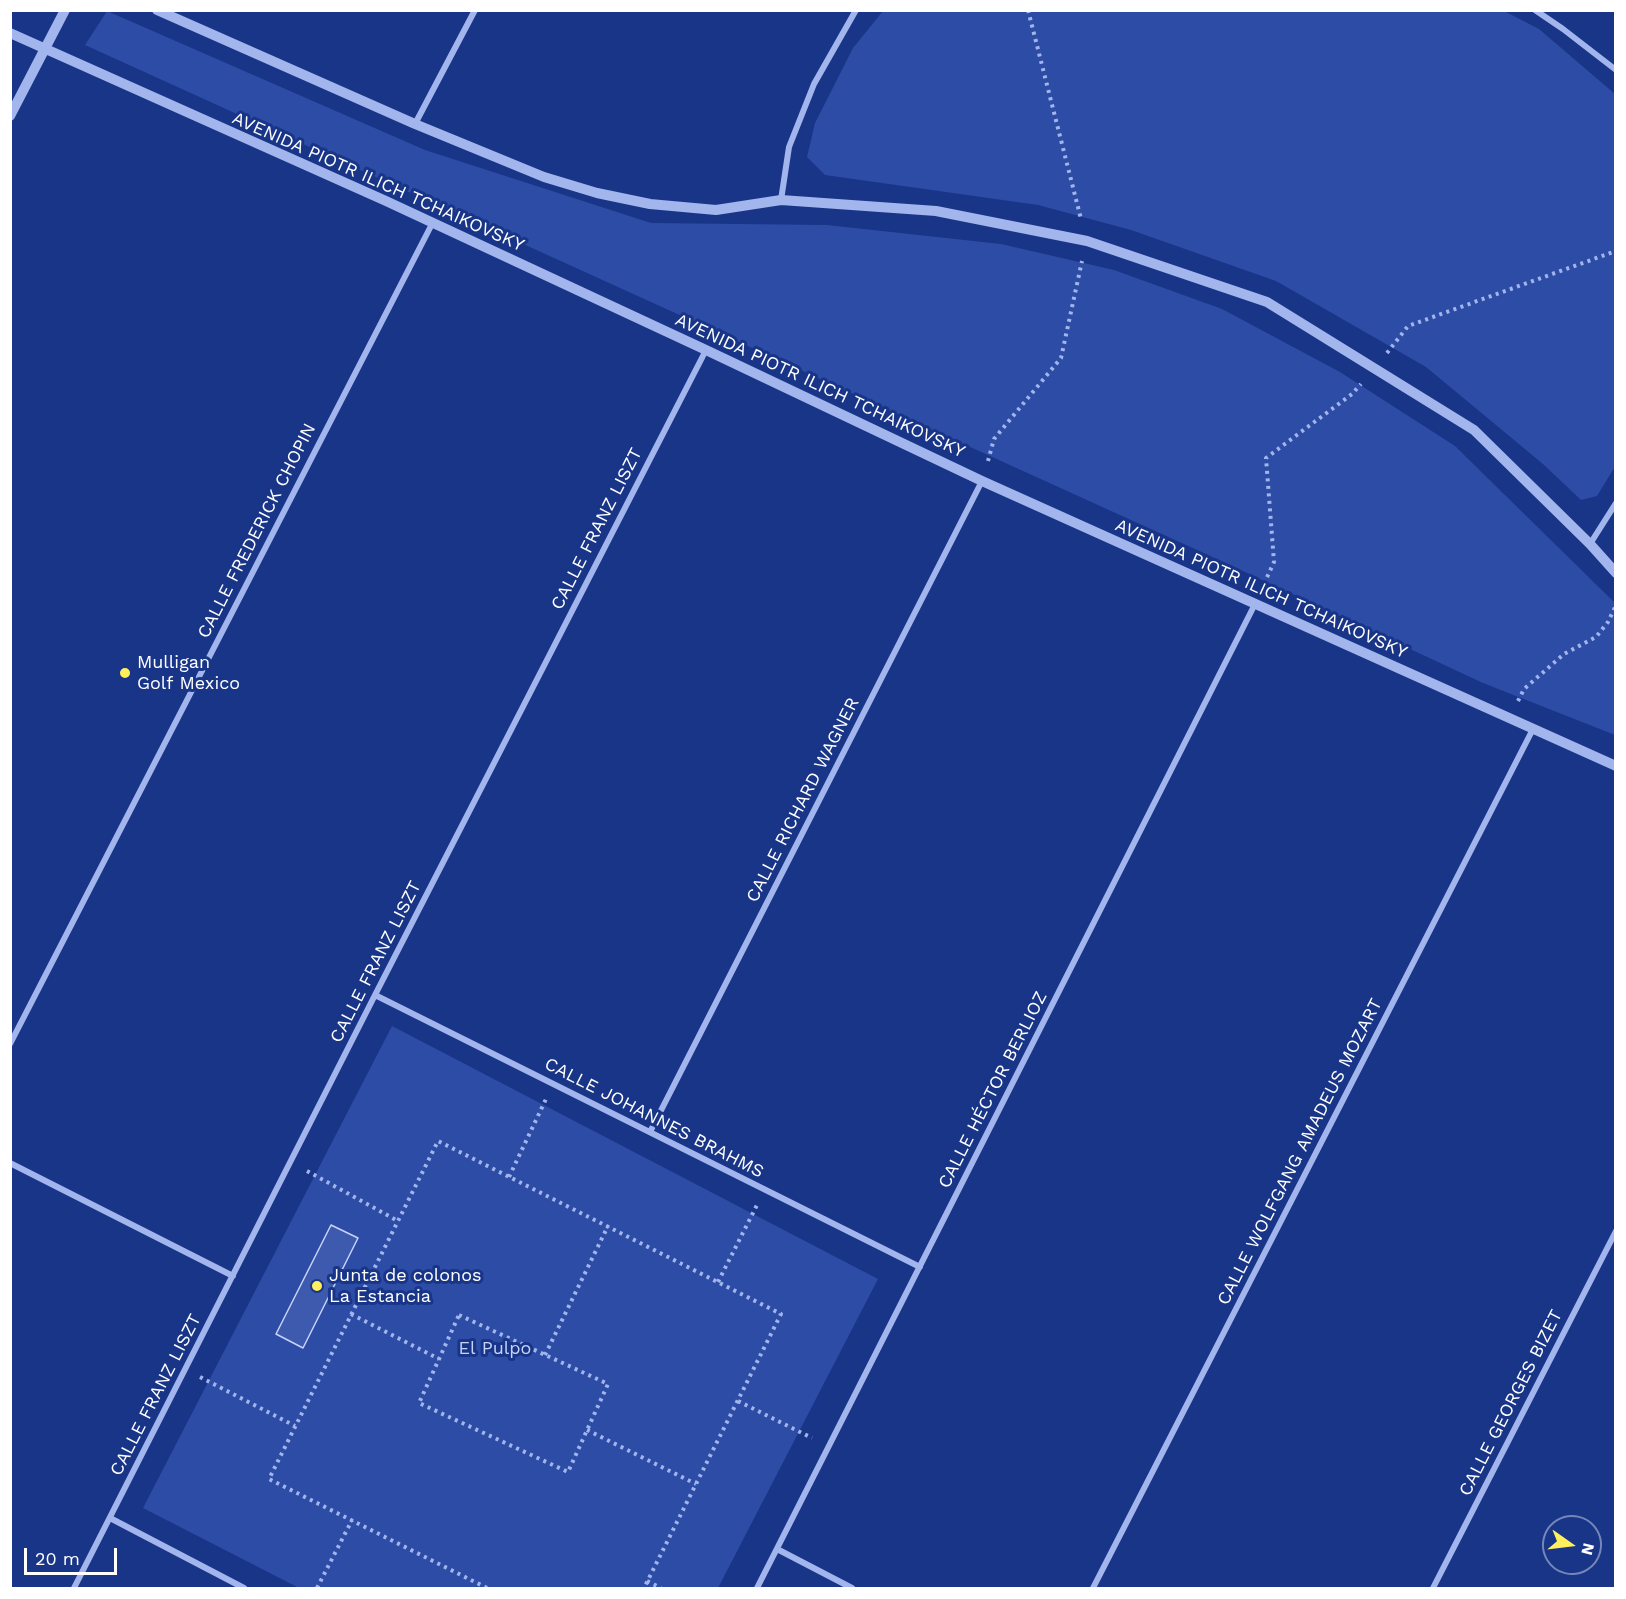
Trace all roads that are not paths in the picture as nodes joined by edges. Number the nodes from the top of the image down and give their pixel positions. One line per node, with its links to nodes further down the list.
1 (64, 10): 7 (street)
2 (157, 10): 10 (street)
3 (475, 10): 10 (street)
4 (856, 10): 11 (street)
5 (1535, 10): 8 (street)
6 (10, 33): 7 (street, AVENIDA PIOTR ILICH TCHAIKOVSKY)
7 (45, 50): 9 (street); 12 (street, AVENIDA PIOTR ILICH TCHAIKOVSKY)
8 (1616, 70)
9 (10, 116)
10 (415, 124): 11 (street)
11 (782, 200): 16 (street)
12 (432, 224): 13 (street, AVENIDA PIOTR ILICH TCHAIKOVSKY); 22 (street, CALLE FREDERICK CHOPIN)
13 (706, 350): 14 (street, AVENIDA PIOTR ILICH TCHAIKOVSKY); 21 (street, CALLE FRANZ LISZT)
14 (982, 481): 18 (street, AVENIDA PIOTR ILICH TCHAIKOVSKY); 23 (street, CALLE RICHARD WAGNER)
15 (1616, 503): 16 (street)
16 (1590, 544): 17 (street)
17 (1616, 573)
18 (1255, 604): 19 (street, AVENIDA PIOTR ILICH TCHAIKOVSKY); 26 (street, CALLE HÉCTOR BERLIOZ)
19 (1533, 729): 20 (street, AVENIDA PIOTR ILICH TCHAIKOVSKY); 34 (street, CALLE WOLFGANG AMADEUS MOZART)
20 (1616, 766)
21 (375, 995): 23 (street, CALLE JOHANNES BRAHMS); 27 (street, CALLE FRANZ LISZT)
22 (10, 1044)
23 (650, 1132): 26 (street, CALLE JOHANNES BRAHMS)
24 (10, 1163): 27 (street)
25 (1616, 1230): 35 (street, CALLE GEORGES BIZET)
26 (920, 1267): 29 (street, CALLE HÉCTOR BERLIOZ)
27 (233, 1276): 28 (street, CALLE FRANZ LISZT)
28 (110, 1518): 30 (street, CALLE FRANZ LISZT); 31 (street)
29 (777, 1549): 32 (street, CALLE HÉCTOR BERLIOZ); 33 (street)
30 (74, 1588)
31 (244, 1588)
32 (757, 1588)
33 (852, 1588)
34 (1094, 1588)
35 (1433, 1588)

